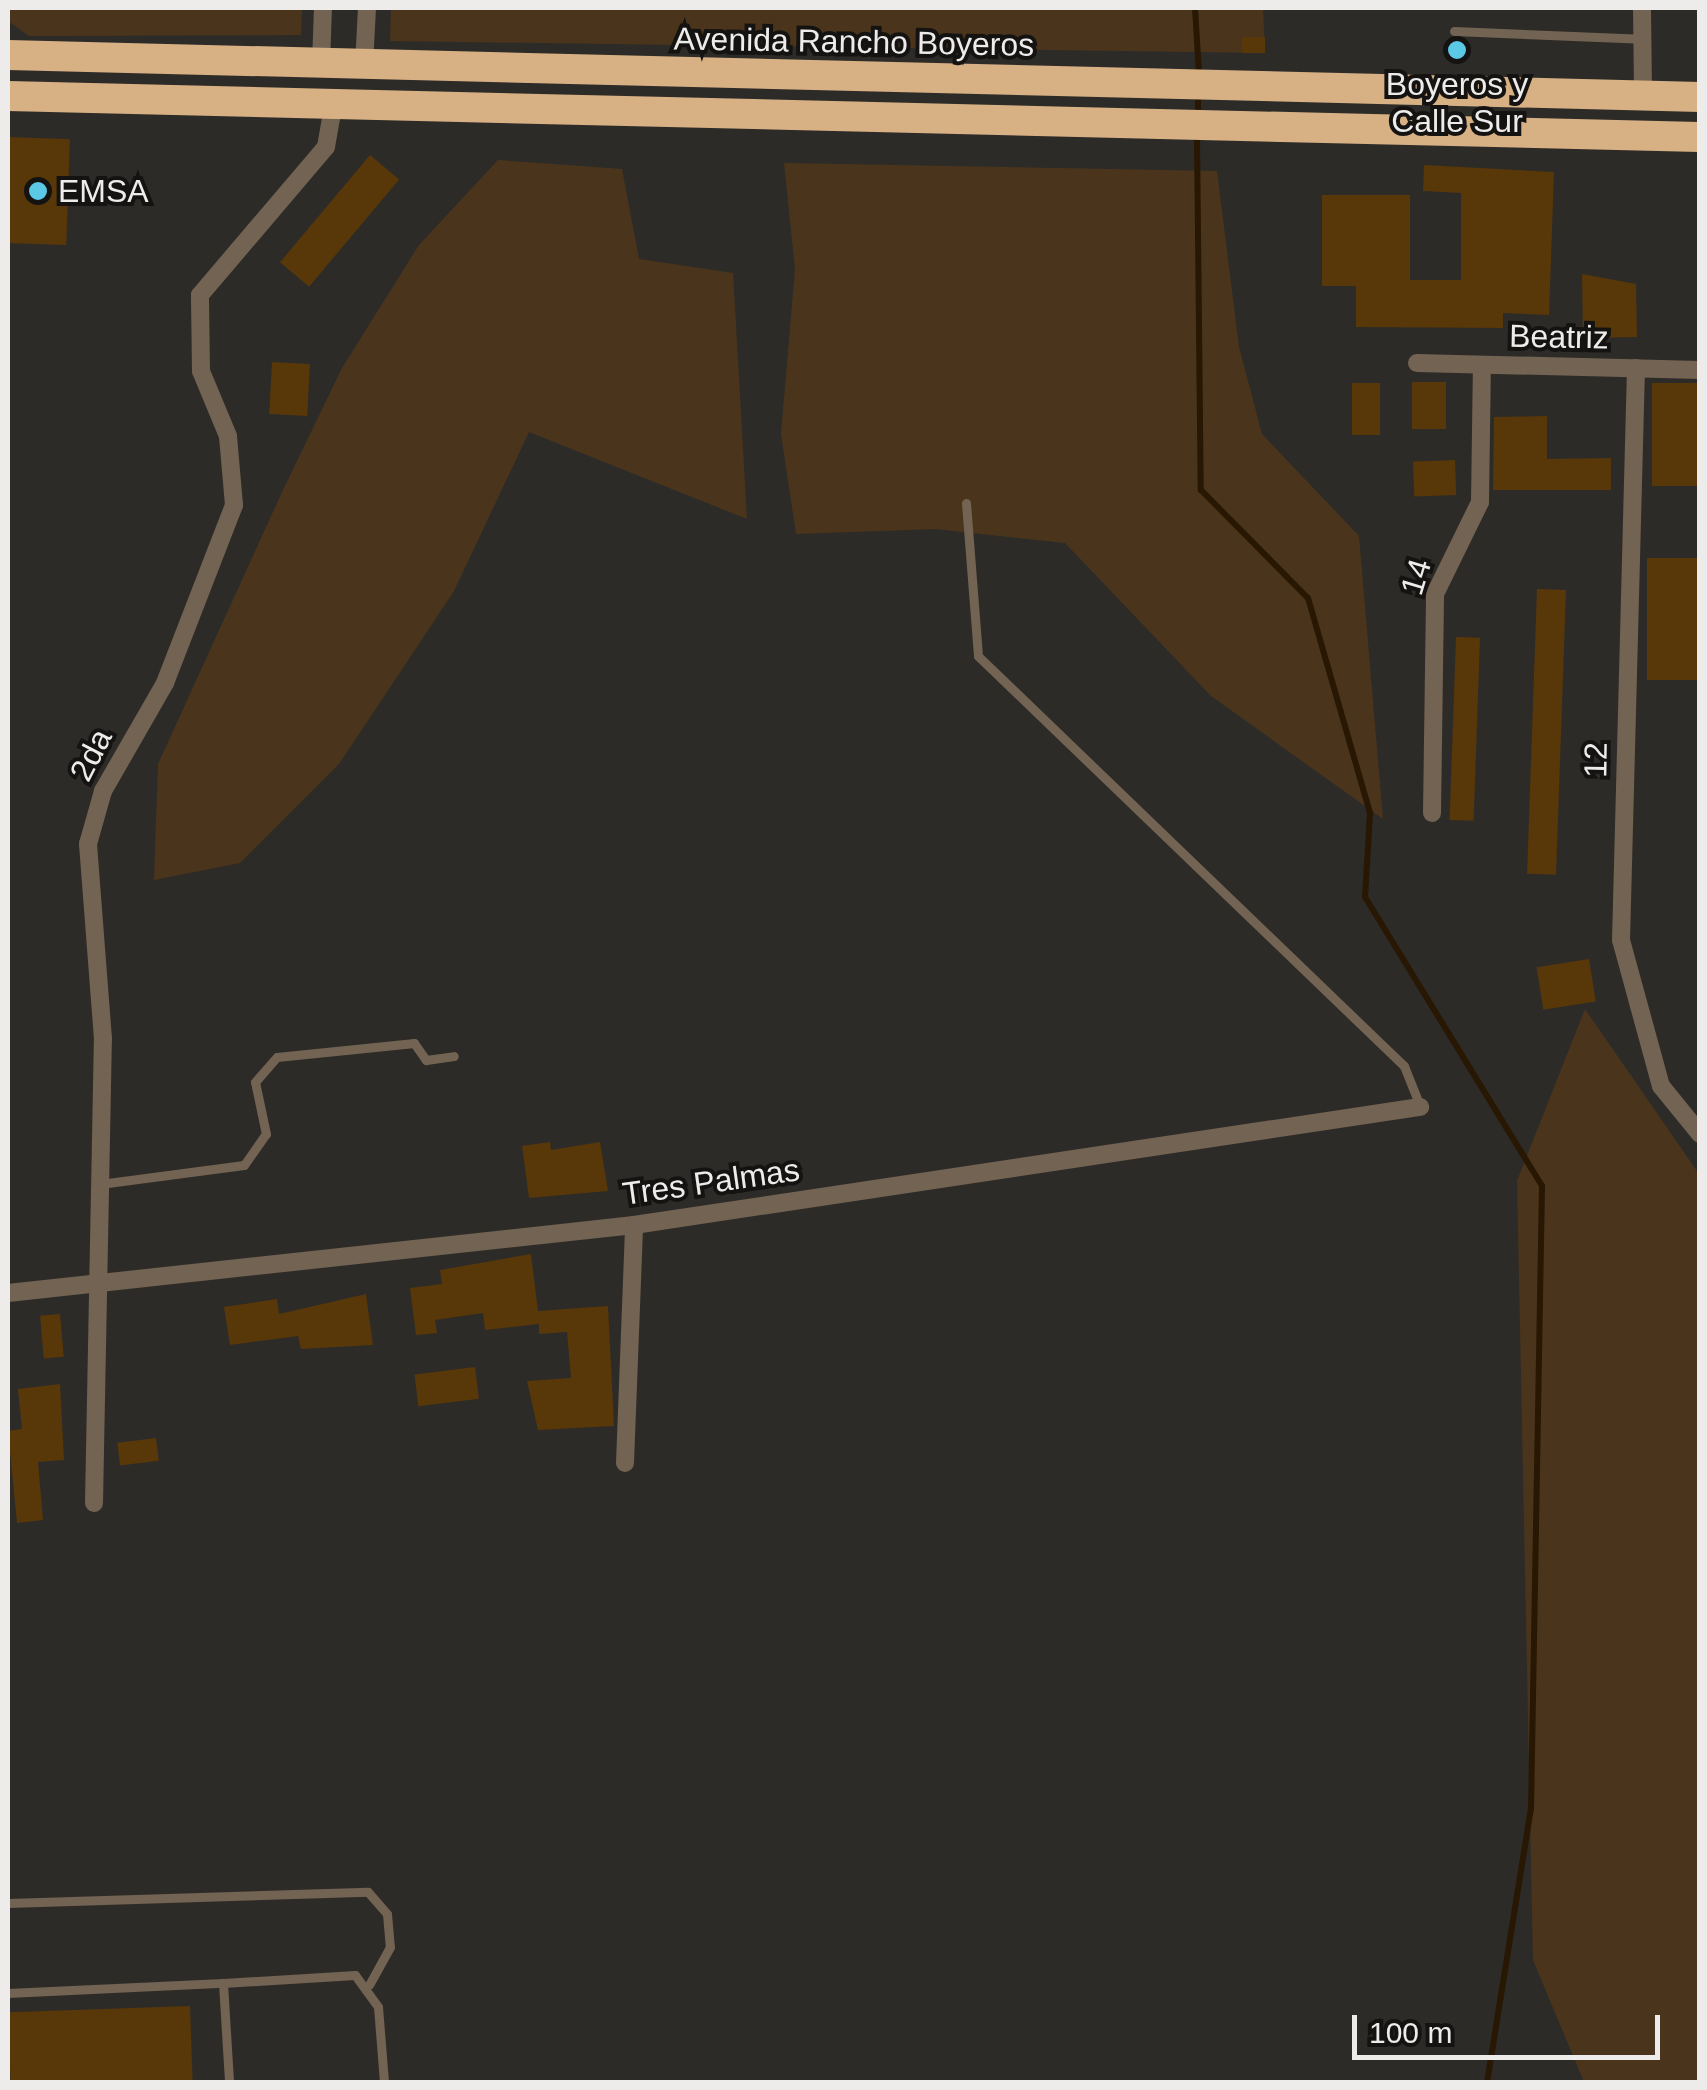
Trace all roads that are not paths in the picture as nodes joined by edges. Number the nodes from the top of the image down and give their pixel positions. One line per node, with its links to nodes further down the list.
1 (323, 8): 7 (street)
2 (366, 8): 8 (street)
3 (1642, 8): 5 (street)
4 (1454, 31): 5 (lane)
5 (1641, 38): 10 (street)
6 (16, 53): 7 (highway, Avenida Rancho Boyeros)
7 (321, 64): 8 (highway, Avenida Rancho Boyeros)
8 (364, 65): 10 (highway, Avenida Rancho Boyeros)
9 (8, 96): 12 (highway)
10 (1643, 96): 11 (highway, Avenida Rancho Boyeros)
11 (1700, 97)
12 (333, 107): 13 (highway); 23 (street, 2da)
13 (1700, 137)
14 (1417, 363): 15 (street, Beatriz)
15 (1482, 366): 16 (street, Beatriz); 19 (street, 14)
16 (1636, 368): 17 (street, Beatriz); 22 (street, 12)
17 (1700, 370)
18 (966, 504): 21 (lane)
19 (1432, 813)
20 (454, 1056): 23 (lane)
21 (1420, 1107): 24 (street, Tres Palmas)
22 (1700, 1134)
23 (97, 1185): 25 (street, 2da)
24 (634, 1225): 25 (street, Tres Palmas); 27 (street)
25 (92, 1286): 26 (street, Tres Palmas); 28 (street, 2da)
26 (8, 1293)
27 (625, 1463)
28 (94, 1503)
29 (8, 1904): 31 (lane)
30 (223, 1983): 31 (lane); 32 (lane); 33 (lane)
31 (370, 1985): 34 (lane)
32 (8, 1993)
33 (230, 2082)
34 (384, 2082)

